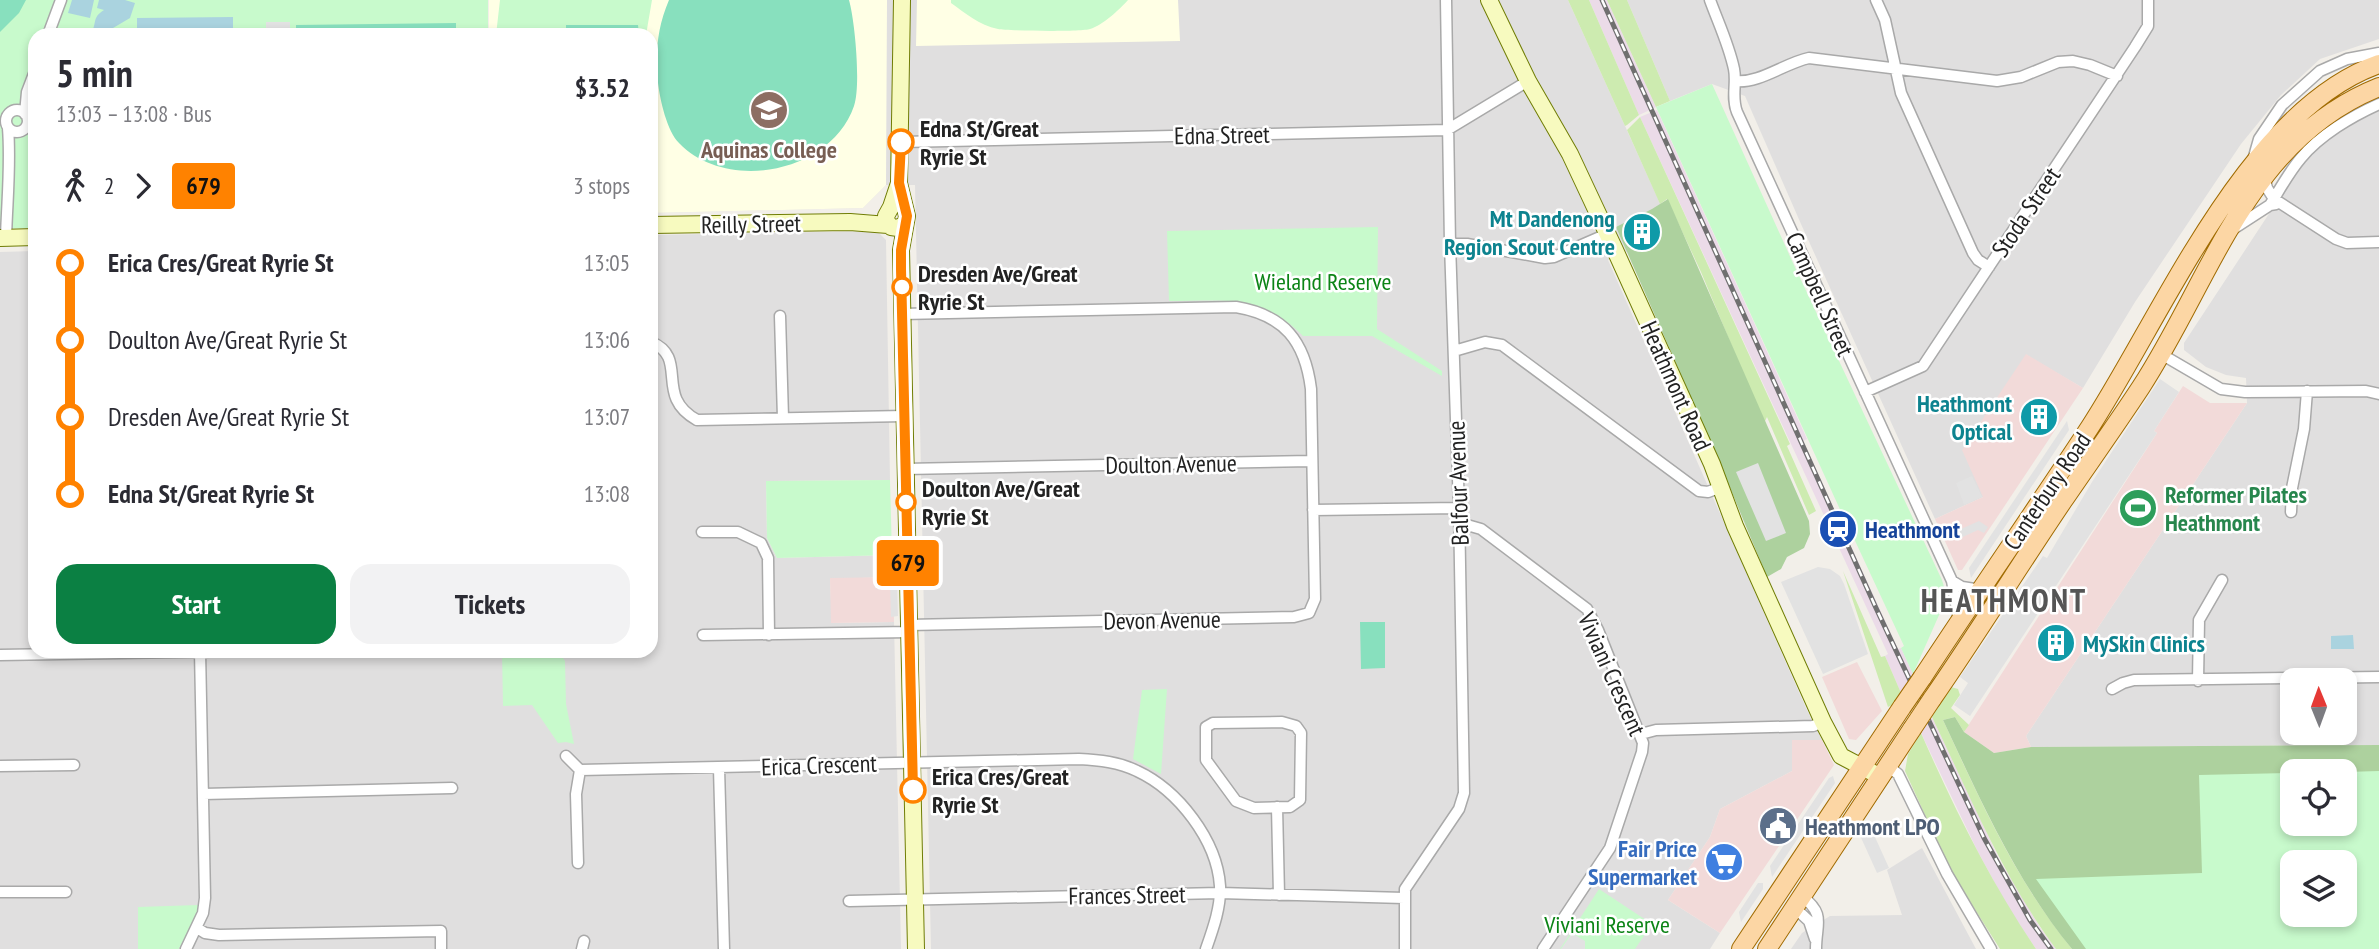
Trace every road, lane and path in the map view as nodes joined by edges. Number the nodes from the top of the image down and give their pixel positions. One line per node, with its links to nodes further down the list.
1 (61, 0): 8 (street)
2 (902, 0): 23 (street)
3 (1446, 0): 22 (street, Balfour Avenue)
4 (1489, 0): 13 (street, Heathmont Road)
5 (1710, 0): 14 (street, Campbell Street)
6 (1876, 0): 11 (street)
7 (2148, 0): 12 (street, Stoda Street)
8 (51, 28)
9 (2379, 53): 25 (street)
10 (2379, 64): 25 (main road, Canterbury Road)
11 (1895, 68): 12 (street); 14 (street); 35 (street)
12 (2117, 76): 35 (street, Stoda Street)
13 (1528, 81): 22 (street, Edna Street); 29 (street, Heathmont Road)
14 (1735, 81): 43 (street, Campbell Street)
15 (2379, 87): 25 (main road, Canterbury Road)
16 (27, 92): 18 (street); 19 (street)
17 (2379, 104): 26 (street)
18 (12, 112): 19 (street); 20 (street)
19 (24, 114): 21 (street)
20 (8, 128): 21 (street); 24 (street)
21 (23, 130): 24 (street)
22 (1447, 130): 23 (street, Edna Street); 34 (street, Balfour Avenue)
23 (901, 142): 27 (street)
24 (10, 157): 32 (street)
25 (2258, 171): 26 (street); 30 (main road, Canterbury Road); 38 (main road, Canterbury Road)
26 (2276, 203): 30 (street); 33 (street)
27 (895, 218): 28 (street, Reilly Street); 36 (street)
28 (658, 225)
29 (1607, 234): 34 (street); 49 (street, Heathmont Road)
30 (2225, 234): 41 (main road, Canterbury Road)
31 (28, 237): 32 (street)
32 (3, 238)
33 (2379, 242)
34 (1450, 244): 40 (street, Balfour Avenue)
35 (1989, 267): 43 (street, Stoda Street)
36 (902, 314): 45 (street); 47 (street)
37 (780, 316): 46 (street)
38 (2140, 342): 41 (main road); 50 (main road, Canterbury Road)
39 (658, 347): 46 (street)
40 (1454, 351): 49 (street); 52 (street, Balfour Avenue)
41 (2161, 354): 42 (street); 51 (main road, Canterbury Road)
42 (2307, 391): 44 (street); 54 (street)
43 (1865, 392): 58 (street, Campbell Street)
44 (2379, 394)
45 (904, 416): 46 (street); 48 (street)
46 (783, 418)
47 (1311, 461): 48 (street, Doulton Avenue); 53 (street)
48 (905, 469): 61 (street)
49 (1721, 487): 72 (street, Heathmont Road)
50 (2046, 491): 51 (main road); 59 (main road, Canterbury Road)
51 (2062, 502): 68 (main road, Canterbury Road)
52 (1459, 508): 53 (street); 55 (street, Balfour Avenue)
53 (1313, 510): 61 (street, Devon Avenue)
54 (2291, 512)
55 (1460, 523): 73 (street, Viviani Crescent); 93 (street, Balfour Avenue)
56 (702, 532): 63 (street)
57 (2222, 580): 70 (street)
58 (1952, 581): 59 (street); 60 (street, Campbell Street)
59 (1981, 590): 60 (main road, Canterbury Road)
60 (1959, 621): 67 (main road, Canterbury Road)
61 (910, 629): 63 (street); 77 (street)
62 (703, 635): 63 (street)
63 (769, 635)
64 (28, 654): 65 (street)
65 (0, 655)
66 (200, 658): 85 (street)
67 (1933, 661): 68 (main road); 76 (main road, Canterbury Road, bridge)
68 (1956, 662): 82 (main road, Canterbury Road, bridge)
69 (2379, 677): 70 (street)
70 (2198, 681): 71 (street)
71 (2112, 689)
72 (1823, 722): 73 (street); 74 (street, Heathmont Road)
73 (1641, 734): 105 (street, Viviani Crescent)
74 (1839, 751): 76 (street); 84 (street)
75 (566, 756): 81 (street)
76 (1865, 762): 82 (street); 84 (main road, Canterbury Road)
77 (912, 763): 80 (street, Erica Crescent); 91 (street, Erica Crescent); 94 (street)
78 (74, 765): 79 (street)
79 (0, 766)
80 (719, 768): 81 (street, Erica Crescent); 101 (street)
81 (580, 770): 87 (street)
82 (1884, 772): 96 (main road, Canterbury Road); 108 (street)
83 (452, 788): 85 (street)
84 (1846, 790): 88 (main road, Canterbury Road)
85 (203, 794): 97 (street)
86 (1277, 807): 86 (street); 92 (street)
87 (578, 863)
88 (1775, 886): 96 (main road); 106 (main road, Canterbury Road)
89 (0, 892): 90 (street)
90 (66, 892)
91 (1220, 894): 92 (street, Frances Street); 94 (street, Frances Street); 103 (street, Erica Crescent)
92 (1279, 895): 93 (street, Frances Street)
93 (1404, 898): 104 (street, Balfour Avenue)
94 (915, 900): 95 (street, Frances Street); 102 (street)
95 (849, 901)
96 (1798, 902): 98 (street); 107 (main road, Canterbury Road)
97 (197, 928): 99 (street); 100 (street)
98 (1816, 946)
99 (186, 949)
100 (442, 949)
101 (724, 949)
102 (916, 949)
103 (1206, 949)
104 (1405, 949)
105 (1544, 949)
106 (1741, 949)
107 (1767, 949)
108 (1991, 949)

